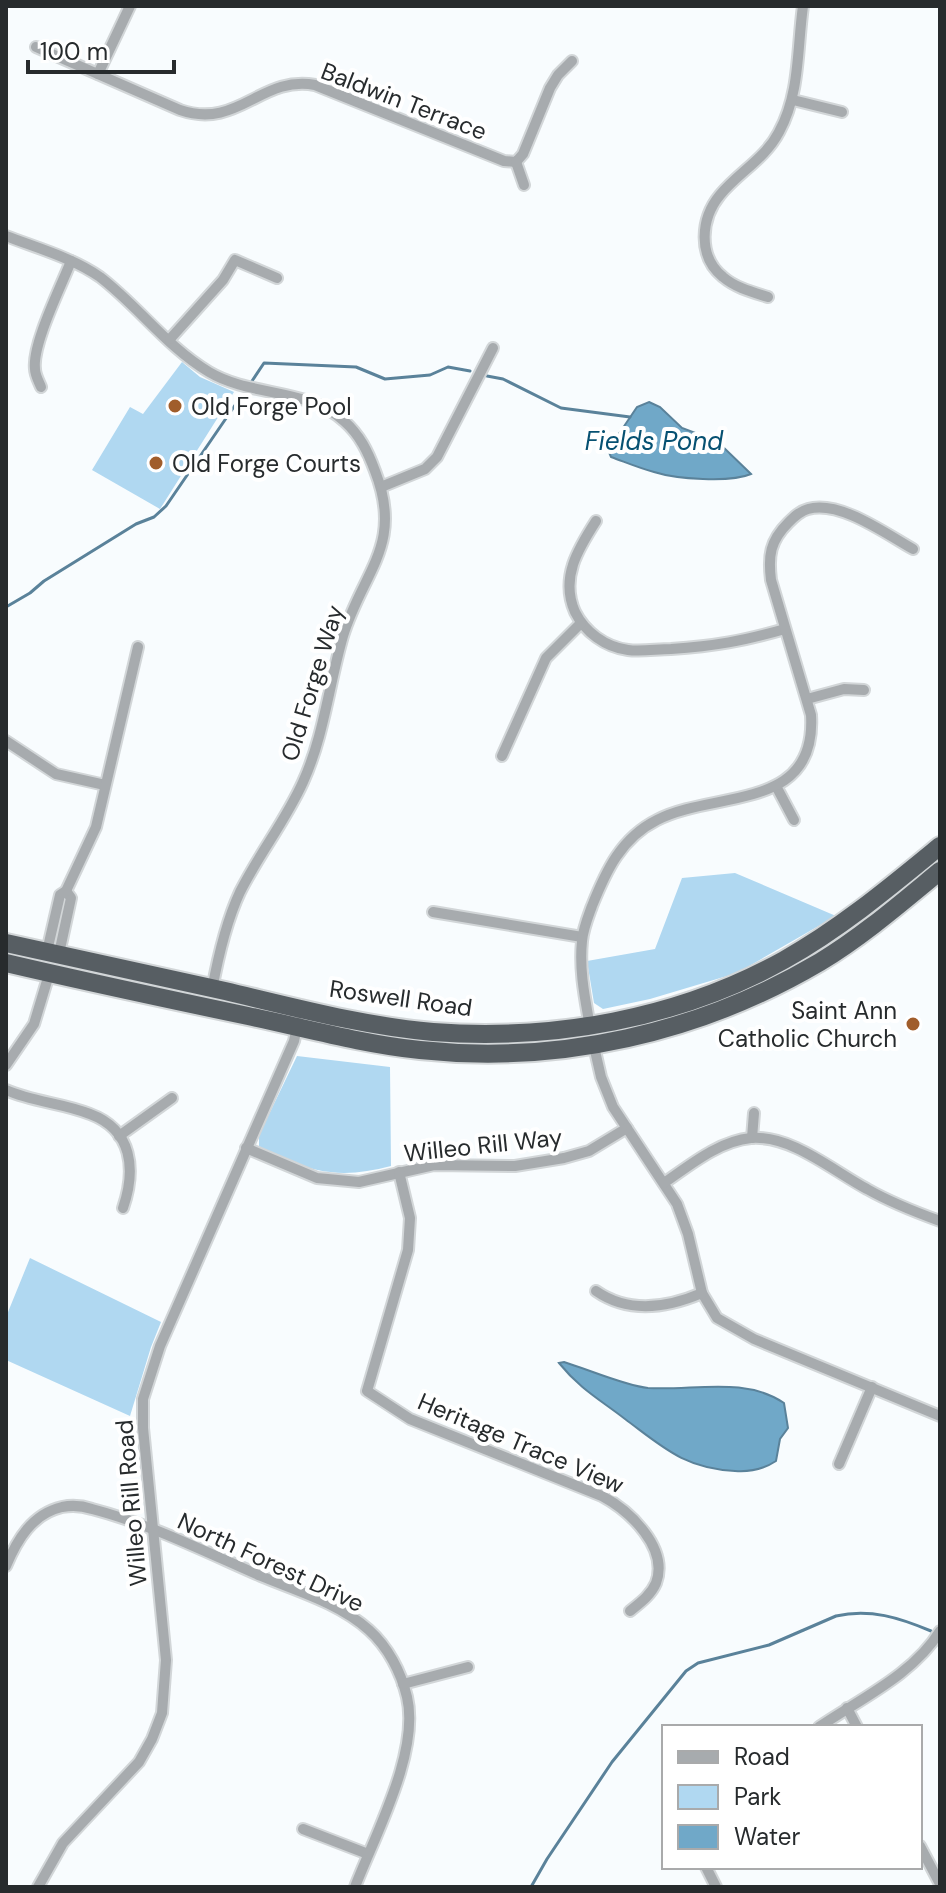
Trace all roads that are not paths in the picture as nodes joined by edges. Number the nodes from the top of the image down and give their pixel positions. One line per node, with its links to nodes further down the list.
1 (130, 6): 5 (street)
2 (803, 6): 6 (street)
3 (36, 47): 5 (street, Baldwin Terrace)
4 (572, 61): 8 (street)
5 (98, 74): 8 (street, Baldwin Terrace)
6 (793, 100): 7 (street); 13 (street)
7 (842, 112)
8 (516, 162): 9 (street)
9 (524, 185)
10 (6, 236): 11 (street, Old Forge Way)
11 (71, 261): 14 (street, Old Forge Way); 16 (street)
12 (277, 278): 14 (street)
13 (768, 297)
14 (170, 339): 17 (street, Old Forge Way)
15 (493, 348): 17 (street)
16 (41, 387)
17 (381, 487): 38 (street, Old Forge Way)
18 (596, 521): 20 (street)
19 (913, 549): 21 (street)
20 (581, 623): 21 (street); 26 (street)
21 (785, 629): 24 (street)
22 (138, 647): 27 (street)
23 (864, 690): 24 (street)
24 (807, 699): 28 (street)
25 (6, 741): 27 (street)
26 (502, 756)
27 (105, 785): 35 (street)
28 (776, 786): 29 (street); 33 (street)
29 (794, 820)
30 (940, 846): 41 (highway, Roswell Road)
31 (940, 871): 42 (highway, Roswell Road)
32 (433, 912): 33 (street)
33 (582, 937): 41 (street)
34 (6, 943): 35 (highway, Roswell Road)
35 (53, 954): 37 (street); 38 (highway, Roswell Road)
36 (6, 963): 37 (highway, Roswell Road)
37 (49, 973): 39 (highway, Roswell Road); 43 (street)
38 (212, 989): 39 (street, Old Forge Way); 40 (highway, Roswell Road)
39 (209, 1008): 40 (highway, Roswell Road)
40 (299, 1018): 41 (highway, Roswell Road); 42 (highway, Roswell Road); 50 (street, Willeo Rill Road)
41 (590, 1025): 42 (street)
42 (593, 1045): 47 (street)
43 (6, 1065)
44 (6, 1090): 48 (street)
45 (172, 1098): 48 (street)
46 (754, 1113): 49 (street)
47 (627, 1128): 51 (street, Willeo Rill Way); 52 (street)
48 (119, 1136): 53 (street)
49 (752, 1138): 52 (street); 54 (street)
50 (246, 1148): 51 (street, Willeo Rill Way); 60 (street, Willeo Rill Road)
51 (399, 1172): 62 (street, Heritage Trace View)
52 (664, 1183): 56 (street)
53 (123, 1208)
54 (940, 1221)
55 (596, 1291): 56 (street)
56 (702, 1293): 57 (street)
57 (872, 1387): 58 (street); 59 (street)
58 (940, 1416)
59 (839, 1464)
60 (155, 1531): 61 (street, North Forest Drive); 65 (street, North Forest Drive); 74 (street, Willeo Rill Road)
61 (6, 1566)
62 (630, 1611)
63 (940, 1631): 66 (street)
64 (468, 1667): 65 (street)
65 (403, 1684): 71 (street, North Forest Drive)
66 (847, 1708): 67 (street); 68 (street)
67 (822, 1725)
68 (856, 1725)
69 (303, 1829): 71 (street)
70 (922, 1850): 73 (street)
71 (368, 1854): 75 (street, North Forest Drive)
72 (707, 1869): 76 (street)
73 (940, 1884)
74 (38, 1887)
75 (355, 1887)
76 (716, 1887)

